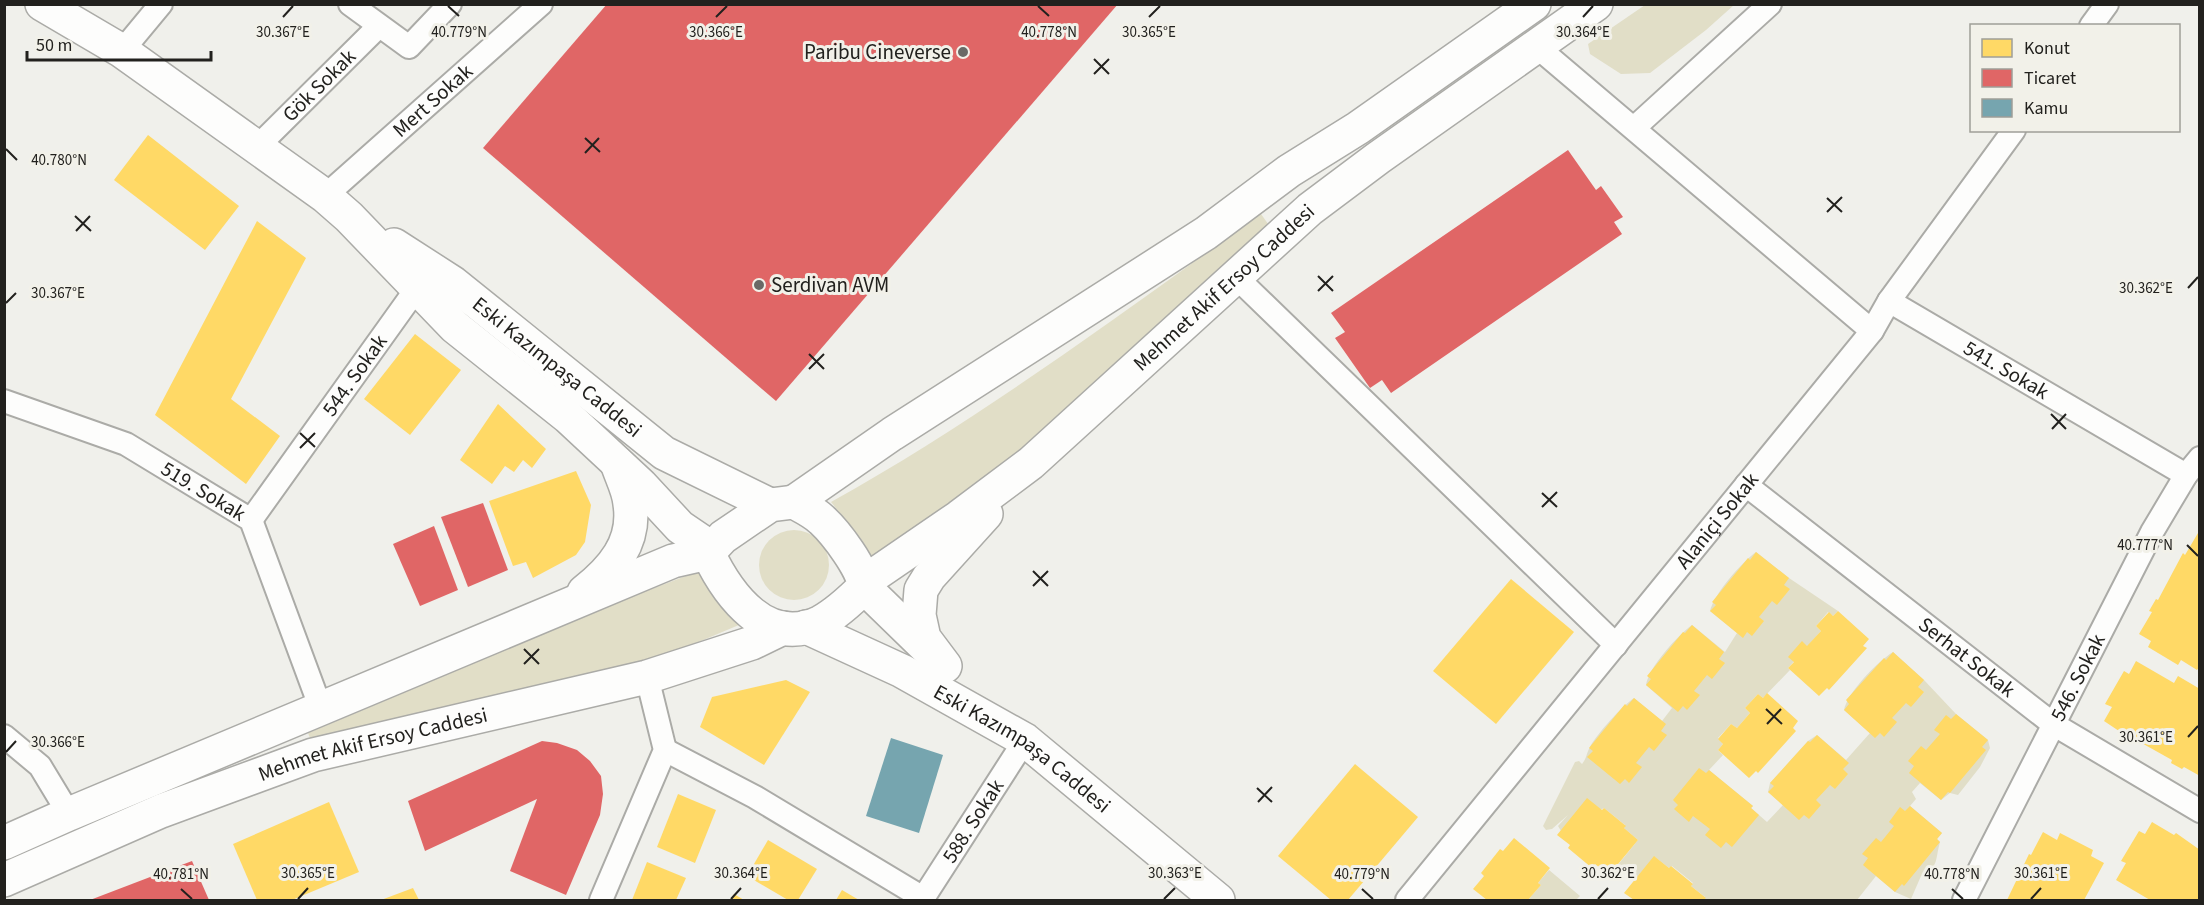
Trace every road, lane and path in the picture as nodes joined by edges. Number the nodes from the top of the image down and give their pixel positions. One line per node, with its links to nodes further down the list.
1 (42, 4): 13 (main road, Eski Kazımpaşa Caddesi)
2 (161, 4): 13 (street)
3 (350, 4): 11 (street)
4 (450, 4): 11 (street)
5 (541, 4): 17 (street, Mert Sokak)
6 (1534, 4): 28 (main road)
7 (1596, 4): 12 (main road, Mehmet Akif Ersoy Caddesi)
8 (1770, 4): 14 (street)
9 (2107, 4): 10 (street)
10 (2092, 24)
11 (379, 26): 16 (street, Gök Sokak)
12 (1536, 46): 14 (street); 19 (main road, Mehmet Akif Ersoy Caddesi)
13 (122, 51): 16 (main road, Eski Kazımpaşa Caddesi)
14 (1634, 128): 22 (street)
15 (2013, 132): 21 (street, Alaniçi Sokak)
16 (258, 146): 17 (main road, Eski Kazımpaşa Caddesi)
17 (325, 196): 18 (main road, Eski Kazımpaşa Caddesi)
18 (350, 217): 20 (main road, Eski Kazımpaşa Caddesi); 28 (main road, Eski Kazımpaşa Caddesi)
19 (1236, 277): 25 (main road, Mehmet Akif Ersoy Caddesi); 34 (street)
20 (417, 288): 24 (main road, Eski Kazımpaşa Caddesi); 29 (street, 544. Sokak)
21 (1889, 302): 22 (street, Alaniçi Sokak); 26 (street, 541. Sokak)
22 (1872, 331): 27 (street, Alaniçi Sokak)
23 (4, 400): 29 (street, 519. Sokak)
24 (617, 463): 30 (main road, Eski Kazımpaşa Caddesi); 32 (main road)
25 (1031, 463): 31 (main road, Mehmet Akif Ersoy Caddesi); 35 (main road)
26 (2193, 466): 38 (street, 546. Sokak)
27 (1746, 485): 34 (street, Alaniçi Sokak); 38 (street, Serhat Sokak)
28 (782, 504): 30 (main road); 31 (main road)
29 (251, 520): 37 (street, 519. Sokak)
30 (709, 551): 32 (main road, Mehmet Akif Ersoy Caddesi); 33 (main road)
31 (864, 584): 33 (main road); 35 (main road, Eski Kazımpaşa Caddesi)
32 (568, 605): 37 (main road, Mehmet Akif Ersoy Caddesi)
33 (794, 628): 36 (main road, Mehmet Akif Ersoy Caddesi); 40 (main road, Eski Kazımpaşa Caddesi)
34 (1616, 645): 49 (street, Alaniçi Sokak)
35 (945, 666): 40 (main road)
36 (647, 677): 41 (street); 45 (main road, Mehmet Akif Ersoy Caddesi)
37 (321, 710): 43 (main road, Mehmet Akif Ersoy Caddesi)
38 (2053, 724): 42 (street, Serhat Sokak); 50 (street, 546. Sokak)
39 (4, 736): 43 (street)
40 (1025, 740): 46 (street, 588. Sokak); 48 (main road, Eski Kazımpaşa Caddesi)
41 (665, 750): 46 (street); 47 (street)
42 (2199, 811)
43 (69, 814): 44 (main road, Mehmet Akif Ersoy Caddesi)
44 (4, 843)
45 (4, 880)
46 (922, 899)
47 (601, 900)
48 (1218, 900)
49 (1407, 900)
50 (1964, 900)

